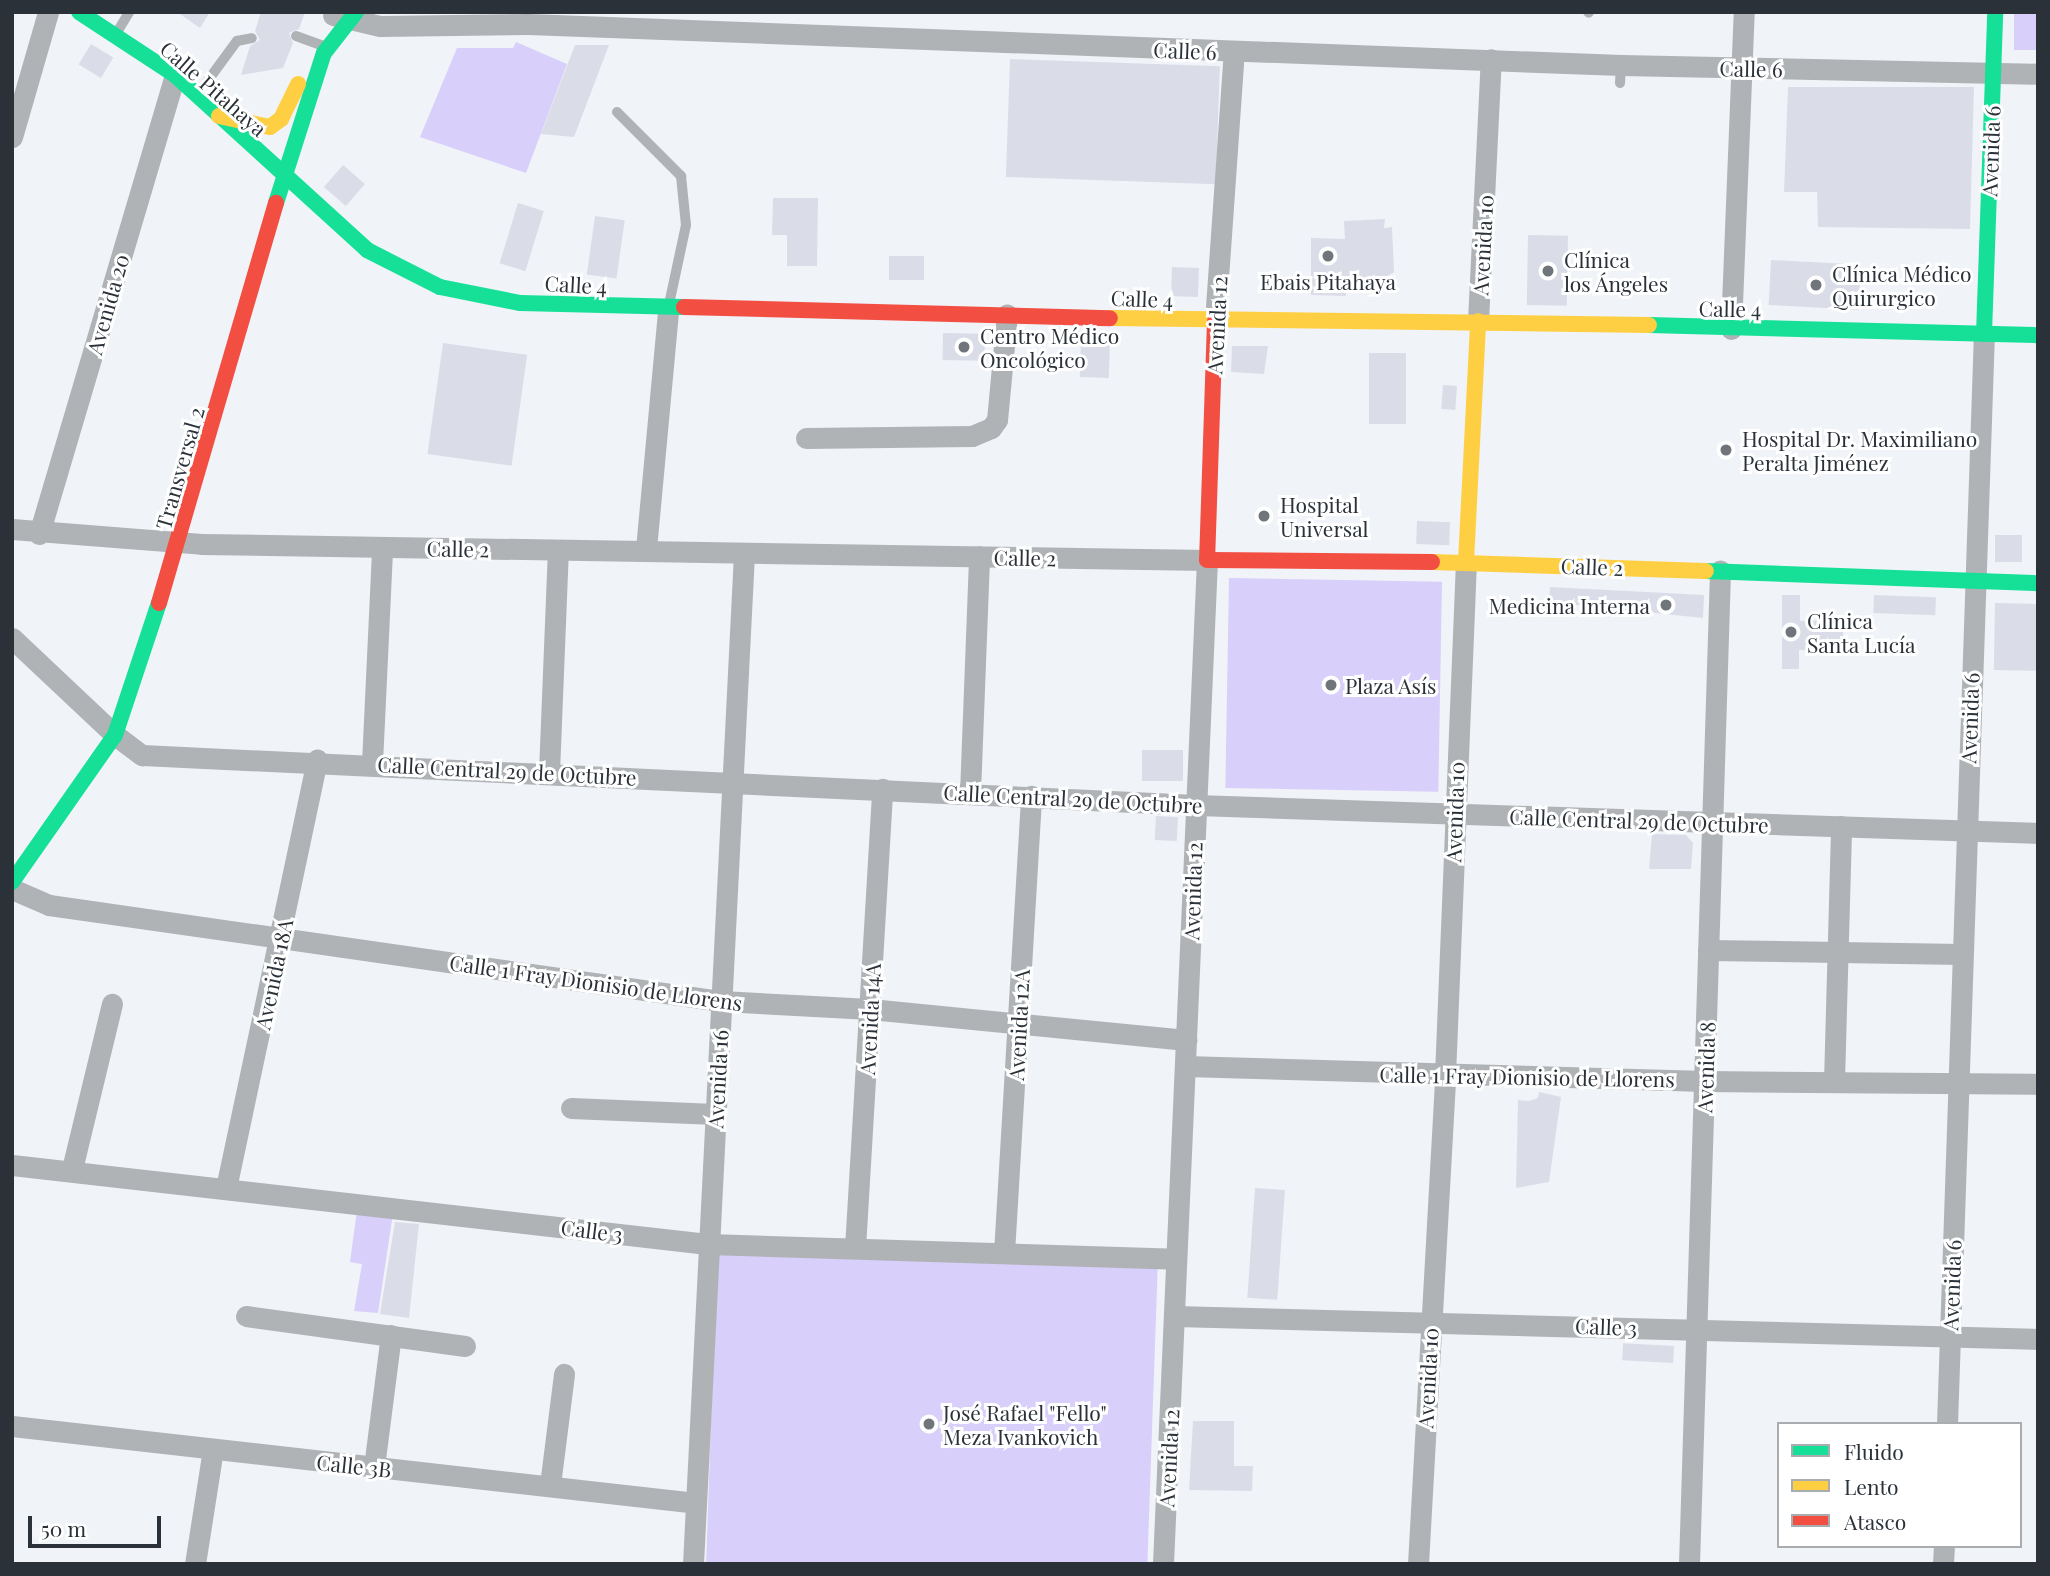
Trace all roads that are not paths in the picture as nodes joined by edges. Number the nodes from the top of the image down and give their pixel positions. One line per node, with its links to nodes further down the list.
1 (48, 12): 21 (street)
2 (79, 12): 8 (street, Calle Pitahaya)
3 (129, 12): 8 (lane)
4 (1744, 12): 14 (street)
5 (1995, 12): 15 (street, Avenida 6)
6 (343, 15): 7 (street, Calle 6); 11 (street)
7 (761, 22): 12 (street, Calle 6)
8 (116, 34): 17 (street, Calle Pitahaya)
9 (296, 36): 11 (lane)
10 (253, 38): 18 (lane)
11 (327, 47): 20 (street); 22 (street, Transversal 2)
12 (1234, 52): 13 (street, Calle 6); 25 (street, Avenida 12)
13 (1491, 60): 14 (street, Calle 6); 26 (street, Avenida 10)
14 (1742, 68): 15 (street, Calle 6); 27 (street)
15 (1992, 73): 16 (street, Calle 6); 28 (street, Avenida 6)
16 (2038, 74)
17 (175, 75): 18 (street, Calle Pitahaya); 32 (street, Avenida 20)
18 (197, 95): 20 (street, Calle Pitahaya)
19 (617, 112): 23 (lane)
20 (219, 116): 22 (street, Calle Pitahaya)
21 (12, 137)
22 (283, 178): 23 (street, Calle 4); 33 (street, Transversal 2)
23 (668, 310): 24 (street, Calle 4); 35 (street)
24 (1007, 314): 25 (street, Calle 4); 30 (street)
25 (1215, 321): 26 (street, Calle 4); 39 (street, Avenida 12)
26 (1478, 321): 27 (street, Calle 4); 40 (street, Avenida 10)
27 (1731, 329): 28 (street, Calle 4)
28 (1983, 334): 29 (street, Calle 4); 42 (street, Avenida 6)
29 (2038, 335)
30 (806, 438)
31 (12, 529): 32 (street, Calle 2)
32 (39, 534): 33 (street, Calle 2)
33 (179, 542): 34 (street, Calle 2); 45 (street, Transversal 2)
34 (382, 547): 36 (street, Calle 2); 47 (street)
35 (646, 549): 36 (street, Calle 2); 37 (street, Calle 2)
36 (558, 550): 48 (street)
37 (744, 553): 38 (street, Calle 2); 49 (street, Avenida 16)
38 (979, 556): 39 (street, Calle 2); 51 (street)
39 (1207, 560): 40 (street, Calle 2); 53 (street, Avenida 12)
40 (1466, 562): 41 (street, Calle 2); 54 (street, Avenida 10)
41 (1720, 570): 42 (street, Calle 2); 55 (street, Avenida 8)
42 (1975, 582): 43 (street, Calle 2); 57 (street, Avenida 6)
43 (2038, 583)
44 (12, 638): 45 (street, Calle Central 29 de Octubre)
45 (115, 735): 46 (street, Calle Central 29 de Octubre); 59 (street, Transversal 2)
46 (317, 760): 47 (street, Calle Central 29 de Octubre); 61 (street, Avenida 18A)
47 (372, 763): 48 (street, Calle Central 29 de Octubre)
48 (549, 772): 49 (street, Calle Central 29 de Octubre)
49 (733, 781): 50 (street, Calle Central 29 de Octubre); 65 (street, Avenida 16)
50 (882, 789): 51 (street, Calle Central 29 de Octubre); 67 (street, Avenida 14A)
51 (971, 793): 52 (street, Calle Central 29 de Octubre)
52 (1031, 796): 53 (street, Calle Central 29 de Octubre); 68 (street, Avenida 12A)
53 (1196, 804): 54 (street, Calle Central 29 de Octubre); 69 (street, Avenida 12)
54 (1454, 814): 55 (street, Calle Central 29 de Octubre); 71 (street, Avenida 10)
55 (1712, 822): 56 (street, Calle Central 29 de Octubre); 62 (street, Avenida 8)
56 (1841, 826): 57 (street, Calle Central 29 de Octubre); 63 (street)
57 (1965, 830): 58 (street, Calle Central 29 de Octubre); 64 (street, Avenida 6)
58 (2038, 833)
59 (12, 882)
60 (12, 888): 61 (street, Calle 1 Fray Dionisio de Llorens)
61 (282, 938): 65 (street, Calle 1 Fray Dionisio de Llorens); 80 (street, Avenida 18A)
62 (1708, 950): 63 (street); 72 (street, Avenida 8)
63 (1837, 953): 64 (street); 73 (street)
64 (1961, 954): 74 (street, Avenida 6)
65 (722, 1001): 67 (street, Calle 1 Fray Dionisio de Llorens); 77 (street, Avenida 16)
66 (112, 1004): 79 (street)
67 (870, 1009): 68 (street, Calle 1 Fray Dionisio de Llorens); 82 (street, Avenida 14A)
68 (1019, 1024): 69 (street, Calle 1 Fray Dionisio de Llorens); 83 (street, Avenida 12A)
69 (1186, 1040): 70 (street, Avenida 12)
70 (1185, 1066): 71 (street, Calle 1 Fray Dionisio de Llorens); 84 (street, Avenida 12)
71 (1445, 1075): 72 (street, Calle 1 Fray Dionisio de Llorens); 87 (street, Avenida 10)
72 (1705, 1081): 73 (street, Calle 1 Fray Dionisio de Llorens); 88 (street, Avenida 8)
73 (1834, 1081): 74 (street, Calle 1 Fray Dionisio de Llorens)
74 (1958, 1081): 75 (street, Calle 1 Fray Dionisio de Llorens); 90 (street, Avenida 6)
75 (2038, 1084)
76 (571, 1108): 77 (street)
77 (715, 1114): 81 (street, Avenida 16)
78 (12, 1165): 79 (street, Calle 3)
79 (72, 1169): 80 (street, Calle 3)
80 (226, 1188): 81 (street, Calle 3)
81 (708, 1244): 82 (street, Calle 3); 99 (street, Avenida 16)
82 (855, 1248): 83 (street, Calle 3)
83 (1004, 1253): 84 (street, Calle 3)
84 (1175, 1259): 86 (street, Avenida 12)
85 (246, 1316): 89 (street)
86 (1174, 1316): 87 (street, Calle 3); 102 (street, Avenida 12)
87 (1430, 1320): 88 (street, Calle 3); 103 (street, Avenida 10)
88 (1697, 1328): 90 (street, Calle 3); 104 (street, Avenida 8)
89 (391, 1335): 92 (street); 97 (street)
90 (1950, 1337): 91 (street, Calle 3); 94 (street, Avenida 6)
91 (2038, 1339)
92 (465, 1346)
93 (564, 1374): 98 (street)
94 (1947, 1422)
95 (12, 1426): 96 (street, Calle 3B)
96 (213, 1449): 97 (street, Calle 3B); 100 (street)
97 (374, 1467): 98 (street, Calle 3B)
98 (550, 1485): 99 (street, Calle 3B)
99 (696, 1503): 101 (street, Avenida 16)
100 (195, 1564)
101 (693, 1564)
102 (1163, 1564)
103 (1418, 1564)
104 (1689, 1564)

